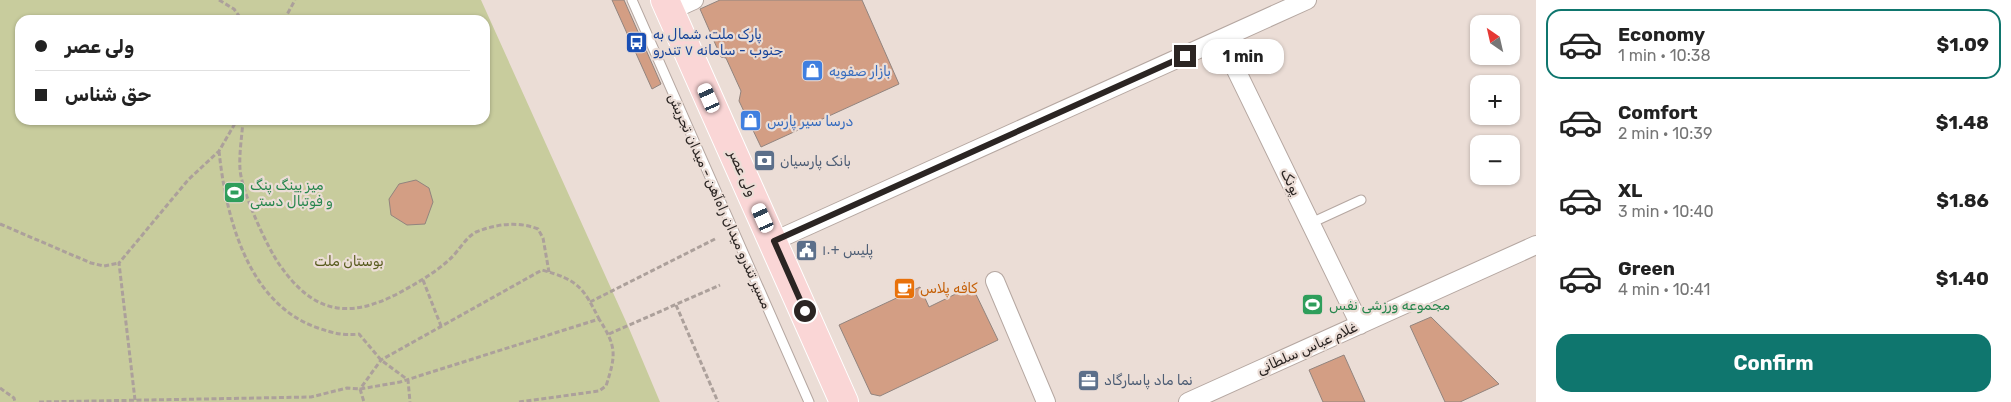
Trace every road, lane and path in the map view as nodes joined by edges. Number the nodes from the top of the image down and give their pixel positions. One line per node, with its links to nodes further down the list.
1 (219, 0): 6 (path)
2 (295, 0): 7 (path)
3 (632, 0): 40 (lane, مسیر تندرو میدان راه‌آهن - میدان تجریش)
4 (1307, 0): 8 (street)
5 (676, 4): 16 (main road, ولی عصر)
6 (238, 15)
7 (287, 15)
8 (1221, 40): 13 (street, پونک); 16 (street)
9 (234, 125): 11 (path)
10 (243, 125): 20 (path)
11 (219, 151): 18 (path); 29 (path)
12 (1361, 200): 13 (lane)
13 (1310, 223): 26 (street, پونک)
14 (0, 224): 18 (path)
15 (715, 239): 23 (path)
16 (774, 241): 41 (main road, ولی عصر)
17 (1536, 245): 26 (street, غلام عباس سلطانی)
18 (119, 263): 33 (path)
19 (549, 272): 20 (path); 23 (path); 27 (path)
20 (423, 280): 27 (path)
21 (995, 281): 42 (street)
22 (720, 286): 24 (path)
23 (590, 302): 25 (path)
24 (676, 305): 28 (path); 39 (path)
25 (599, 319): 28 (path); 30 (path)
26 (1360, 325): 43 (street, غلام عباس سلطانی)
27 (441, 326): 29 (path)
28 (609, 334): 38 (path)
29 (381, 360): 30 (path); 32 (path)
30 (408, 380): 32 (path); 37 (path)
31 (0, 388): 34 (path)
32 (360, 389): 33 (path); 36 (path)
33 (135, 400): 35 (path)
34 (15, 402)
35 (39, 402)
36 (364, 402)
37 (410, 402)
38 (519, 402)
39 (718, 402)
40 (809, 402)
41 (844, 402)
42 (1046, 402)
43 (1188, 402)

